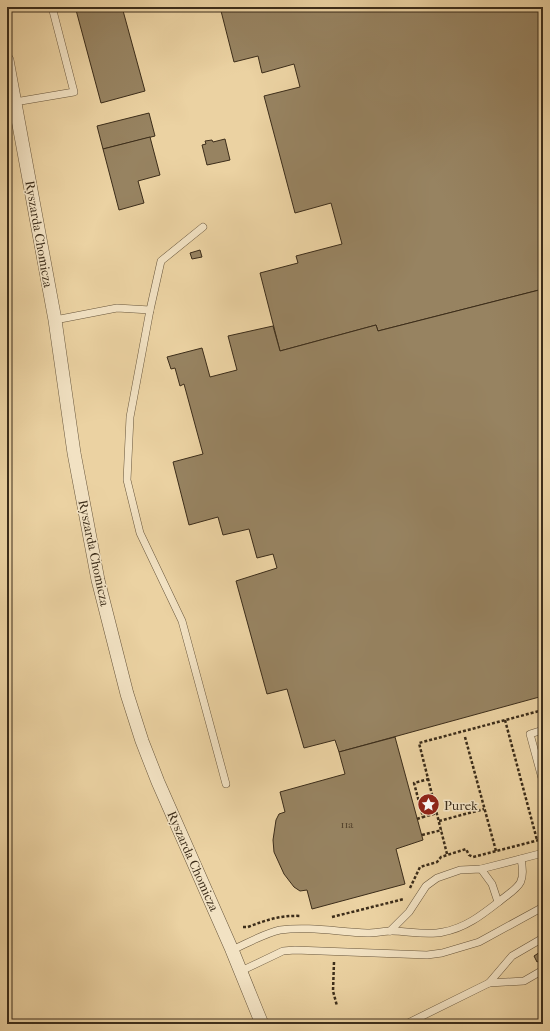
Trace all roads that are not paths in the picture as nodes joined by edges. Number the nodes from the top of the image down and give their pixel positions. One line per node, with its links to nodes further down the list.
1 (52, 7): 3 (lane)
2 (7, 60): 3 (street, Ryszarda Chomicza)
3 (15, 102): 6 (street, Ryszarda Chomicza)
4 (203, 227): 5 (lane)
5 (150, 310): 6 (lane); 9 (lane)
6 (55, 320): 17 (street, Ryszarda Chomicza)
7 (543, 730): 8 (lane)
8 (543, 782)
9 (226, 784)
10 (543, 853): 11 (lane)
11 (521, 859): 12 (lane); 13 (lane)
12 (481, 869): 13 (lane); 15 (lane)
13 (498, 902): 15 (lane)
14 (543, 907): 19 (lane)
15 (390, 931): 17 (lane)
16 (543, 938): 20 (lane)
17 (232, 950): 19 (street, Ryszarda Chomicza)
18 (543, 970): 20 (lane)
19 (241, 971): 21 (street, Ryszarda Chomicza)
20 (489, 983): 22 (lane)
21 (262, 1024)
22 (406, 1024)

